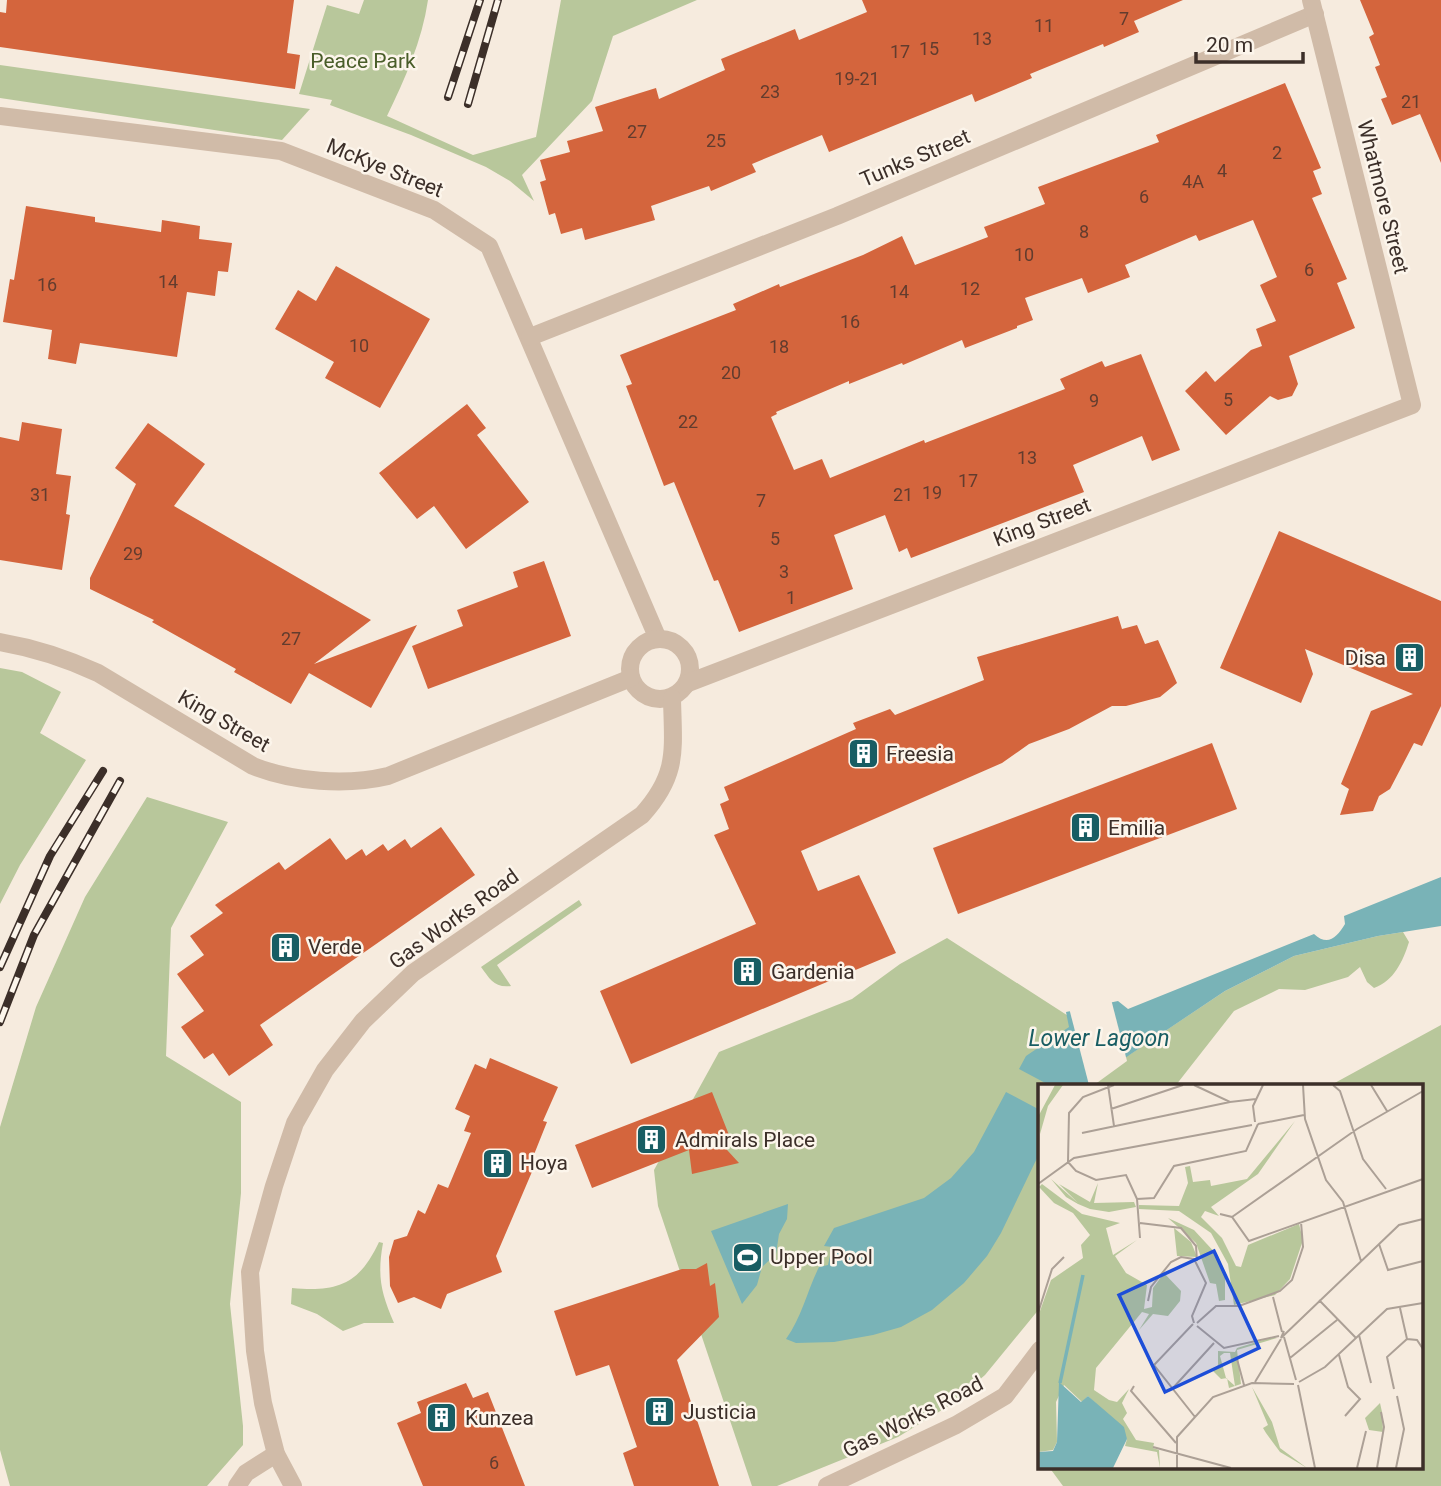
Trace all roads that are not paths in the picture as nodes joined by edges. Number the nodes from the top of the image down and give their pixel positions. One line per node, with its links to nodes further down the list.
1 (1313, 7): 3 (street, Tunks Street); 4 (street, Whatmore Street)
2 (0, 116): 3 (street, McKye Street)
3 (530, 337): 5 (street, McKye Street)
4 (1412, 404): 8 (street, King Street)
5 (658, 639): 7 (street); 8 (street)
6 (0, 642): 7 (street, King Street)
7 (631, 678): 9 (street)
8 (688, 682): 9 (street)
9 (671, 698): 11 (street, Gas Works Road)
10 (1038, 1353): 14 (street, Gas Works Road)
11 (276, 1454): 12 (street); 13 (street, Gas Works Road)
12 (237, 1486)
13 (293, 1486)
14 (827, 1486)

